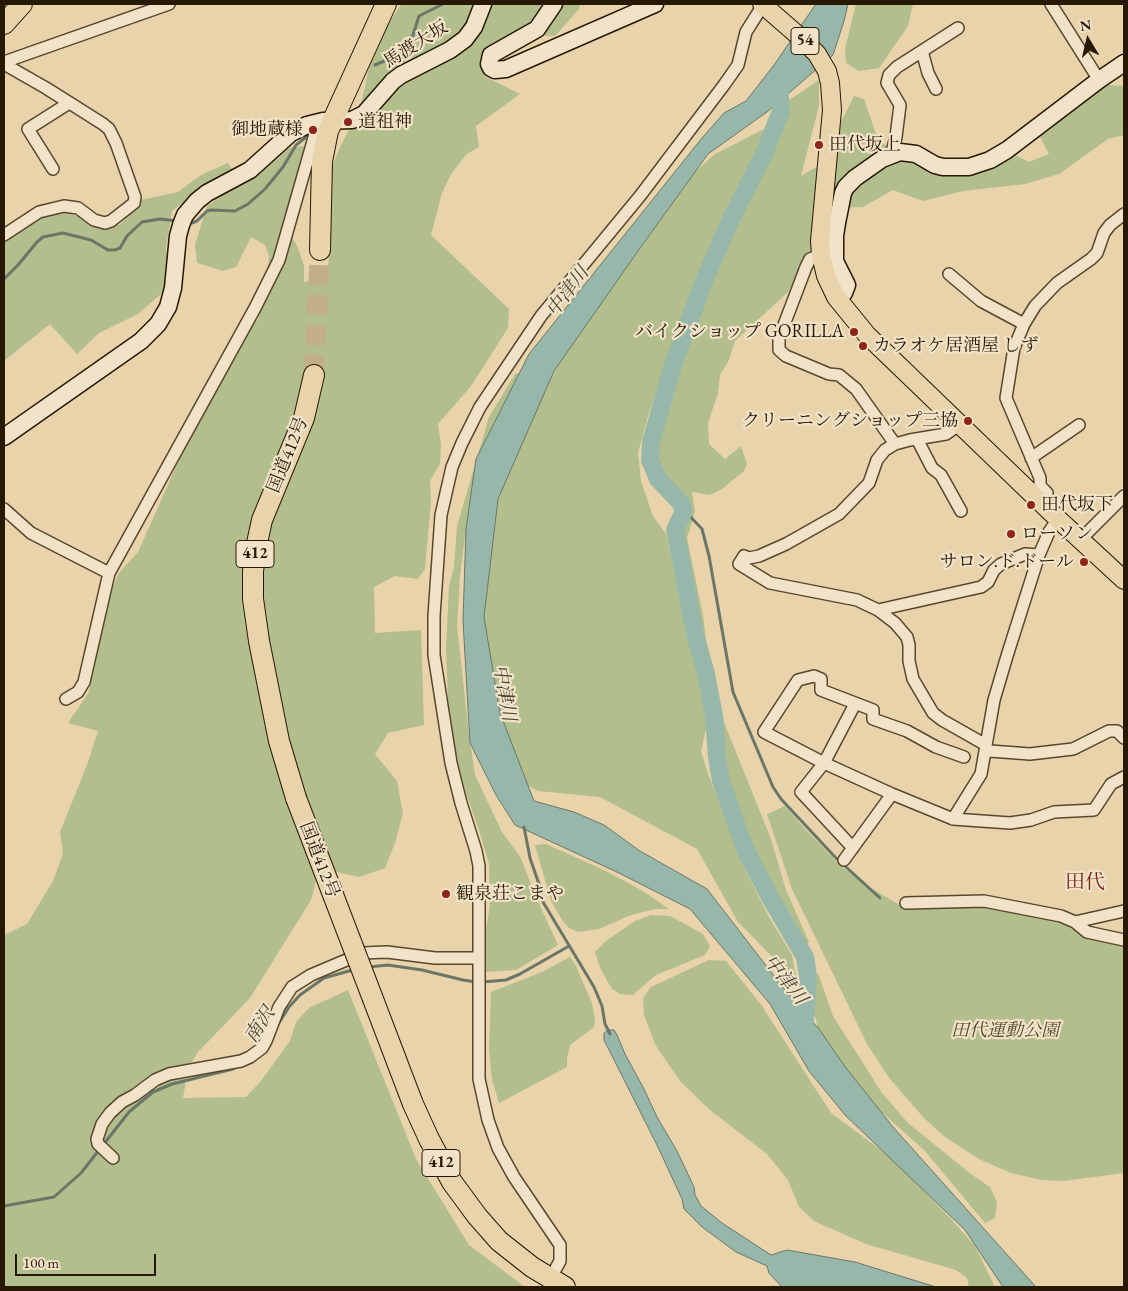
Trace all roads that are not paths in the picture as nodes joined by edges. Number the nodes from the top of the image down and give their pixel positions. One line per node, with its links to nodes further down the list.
1 (22, 4): 9 (highway)
2 (169, 4): 12 (street)
3 (386, 4): 17 (highway)
4 (483, 4): 17 (street, 馬渡大坂)
5 (554, 4): 6 (street)
6 (655, 4)
7 (1051, 4): 14 (street)
8 (766, 7): 23 (main road, 54); 59 (street)
9 (4, 24)
10 (958, 28): 11 (street)
11 (922, 51): 15 (street); 18 (street)
12 (4, 63): 16 (street)
13 (1124, 63): 14 (street)
14 (1099, 80): 18 (street)
15 (936, 89)
16 (69, 103): 19 (street); 21 (street)
17 (327, 121): 22 (highway); 30 (street, 馬渡大坂); 41 (street)
18 (894, 153): 25 (street)
19 (53, 169)
20 (1124, 214): 26 (street)
21 (4, 235)
22 (320, 250)
23 (821, 255): 25 (main road, 54); 32 (street)
24 (949, 274): 26 (street)
25 (836, 297): 28 (main road, 54)
26 (1024, 324): 33 (street)
27 (314, 375): 61 (highway, 国道412号 / 412, bridge)
28 (960, 424): 31 (street); 35 (main road, 54)
29 (1079, 425): 33 (street)
30 (4, 437)
31 (917, 439): 32 (street); 37 (street)
32 (895, 444): 43 (street)
33 (1031, 458): 35 (street)
34 (1124, 496): 39 (street)
35 (1042, 503): 38 (main road, 54)
36 (4, 510): 41 (street)
37 (961, 511)
38 (1058, 519): 39 (main road, 54); 40 (street)
39 (1081, 539): 42 (main road, 54)
40 (1038, 555): 43 (street); 47 (street)
41 (109, 573): 44 (street)
42 (1124, 580)
43 (878, 610): 47 (street)
44 (66, 699)
45 (855, 704): 48 (street); 49 (street); 49 (street)
46 (1124, 738): 47 (street)
47 (986, 747): 52 (street)
48 (964, 757)
49 (824, 763): 51 (street); 53 (street)
50 (1124, 777): 52 (street)
51 (892, 794): 52 (street); 53 (street)
52 (953, 819)
53 (853, 848): 54 (street)
54 (844, 860)
55 (906, 903): 57 (street)
56 (1124, 911): 57 (street)
57 (1075, 922): 58 (street)
58 (1124, 940)
59 (479, 962): 60 (street); 61 (street)
60 (113, 1158)
61 (558, 1283)

